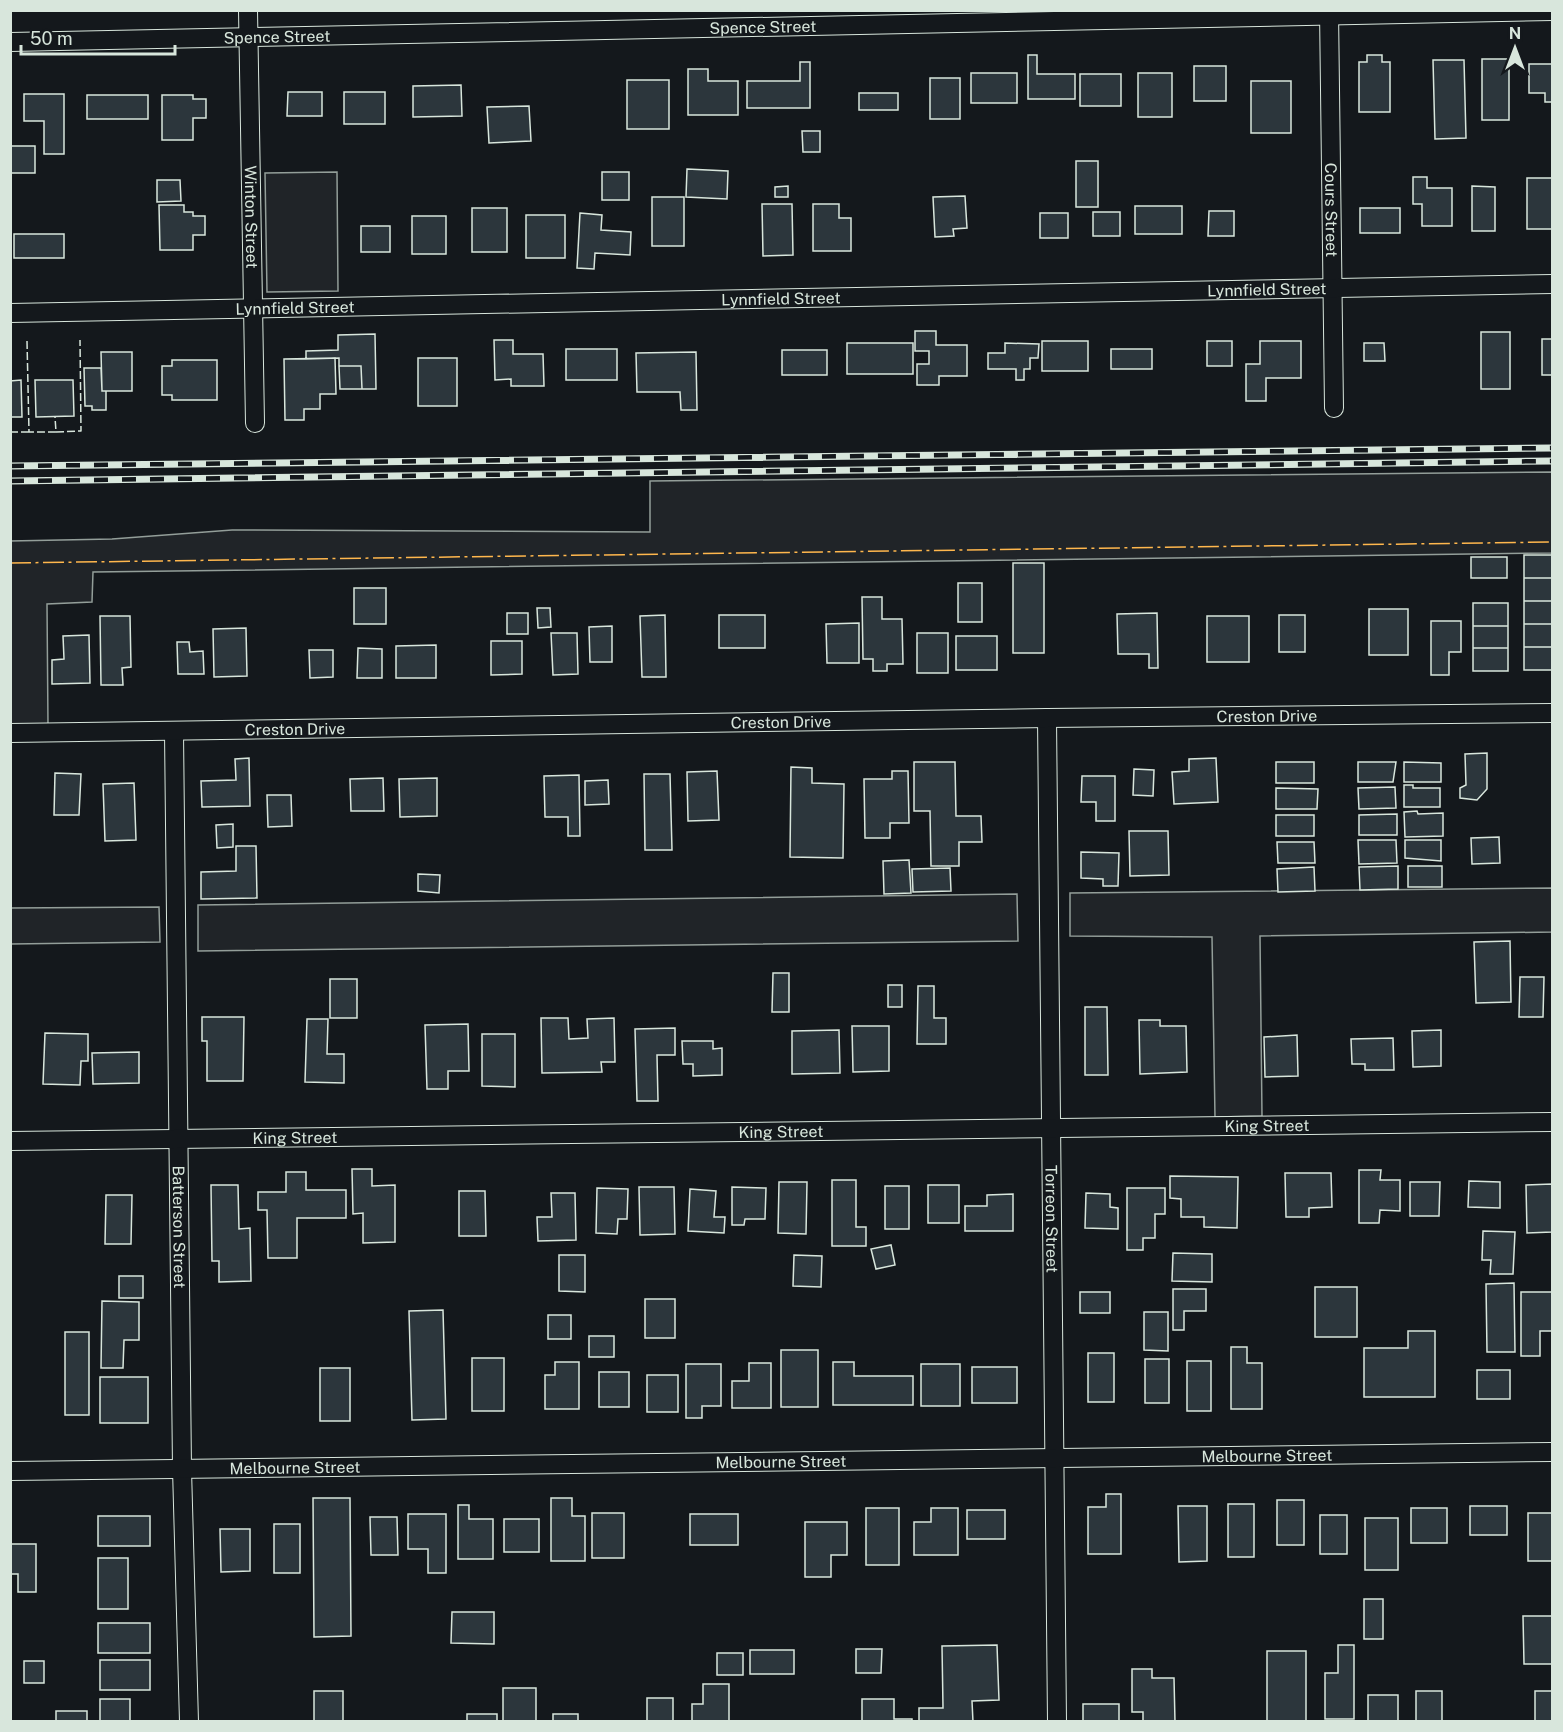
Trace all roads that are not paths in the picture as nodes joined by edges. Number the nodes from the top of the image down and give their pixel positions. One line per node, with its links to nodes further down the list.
1 (248, 10): 4 (street, Winton Street)
2 (1552, 11): 3 (street, Spence Street)
3 (1329, 14): 4 (street, Spence Street); 7 (street, Cours Street)
4 (248, 37): 5 (street, Spence Street); 8 (street, Winton Street)
5 (10, 42)
6 (1552, 284): 7 (street, Lynnfield Street)
7 (1333, 286): 8 (street, Lynnfield Street); 10 (street, Cours Street)
8 (252, 309): 9 (street, Lynnfield Street); 11 (street, Winton Street)
9 (10, 313)
10 (1334, 408)
11 (255, 423)
12 (1552, 713): 13 (street, Creston Drive)
13 (1047, 718): 14 (street, Creston Drive); 17 (street, Torreon Street)
14 (174, 732): 15 (street, Creston Drive); 18 (street, Batterson Street)
15 (10, 733)
16 (1552, 1122): 17 (street, King Street)
17 (1052, 1130): 18 (street, King Street); 21 (street, Torreon Street)
18 (179, 1140): 19 (street, King Street); 22 (street, Batterson Street)
19 (10, 1141)
20 (1552, 1452): 21 (street, Melbourne Street)
21 (1056, 1457): 22 (street, Melbourne Street); 25 (street, Torreon Street)
22 (182, 1469): 23 (street, Melbourne Street); 24 (street, Batterson Street)
23 (10, 1471)
24 (189, 1722)
25 (1057, 1722)

